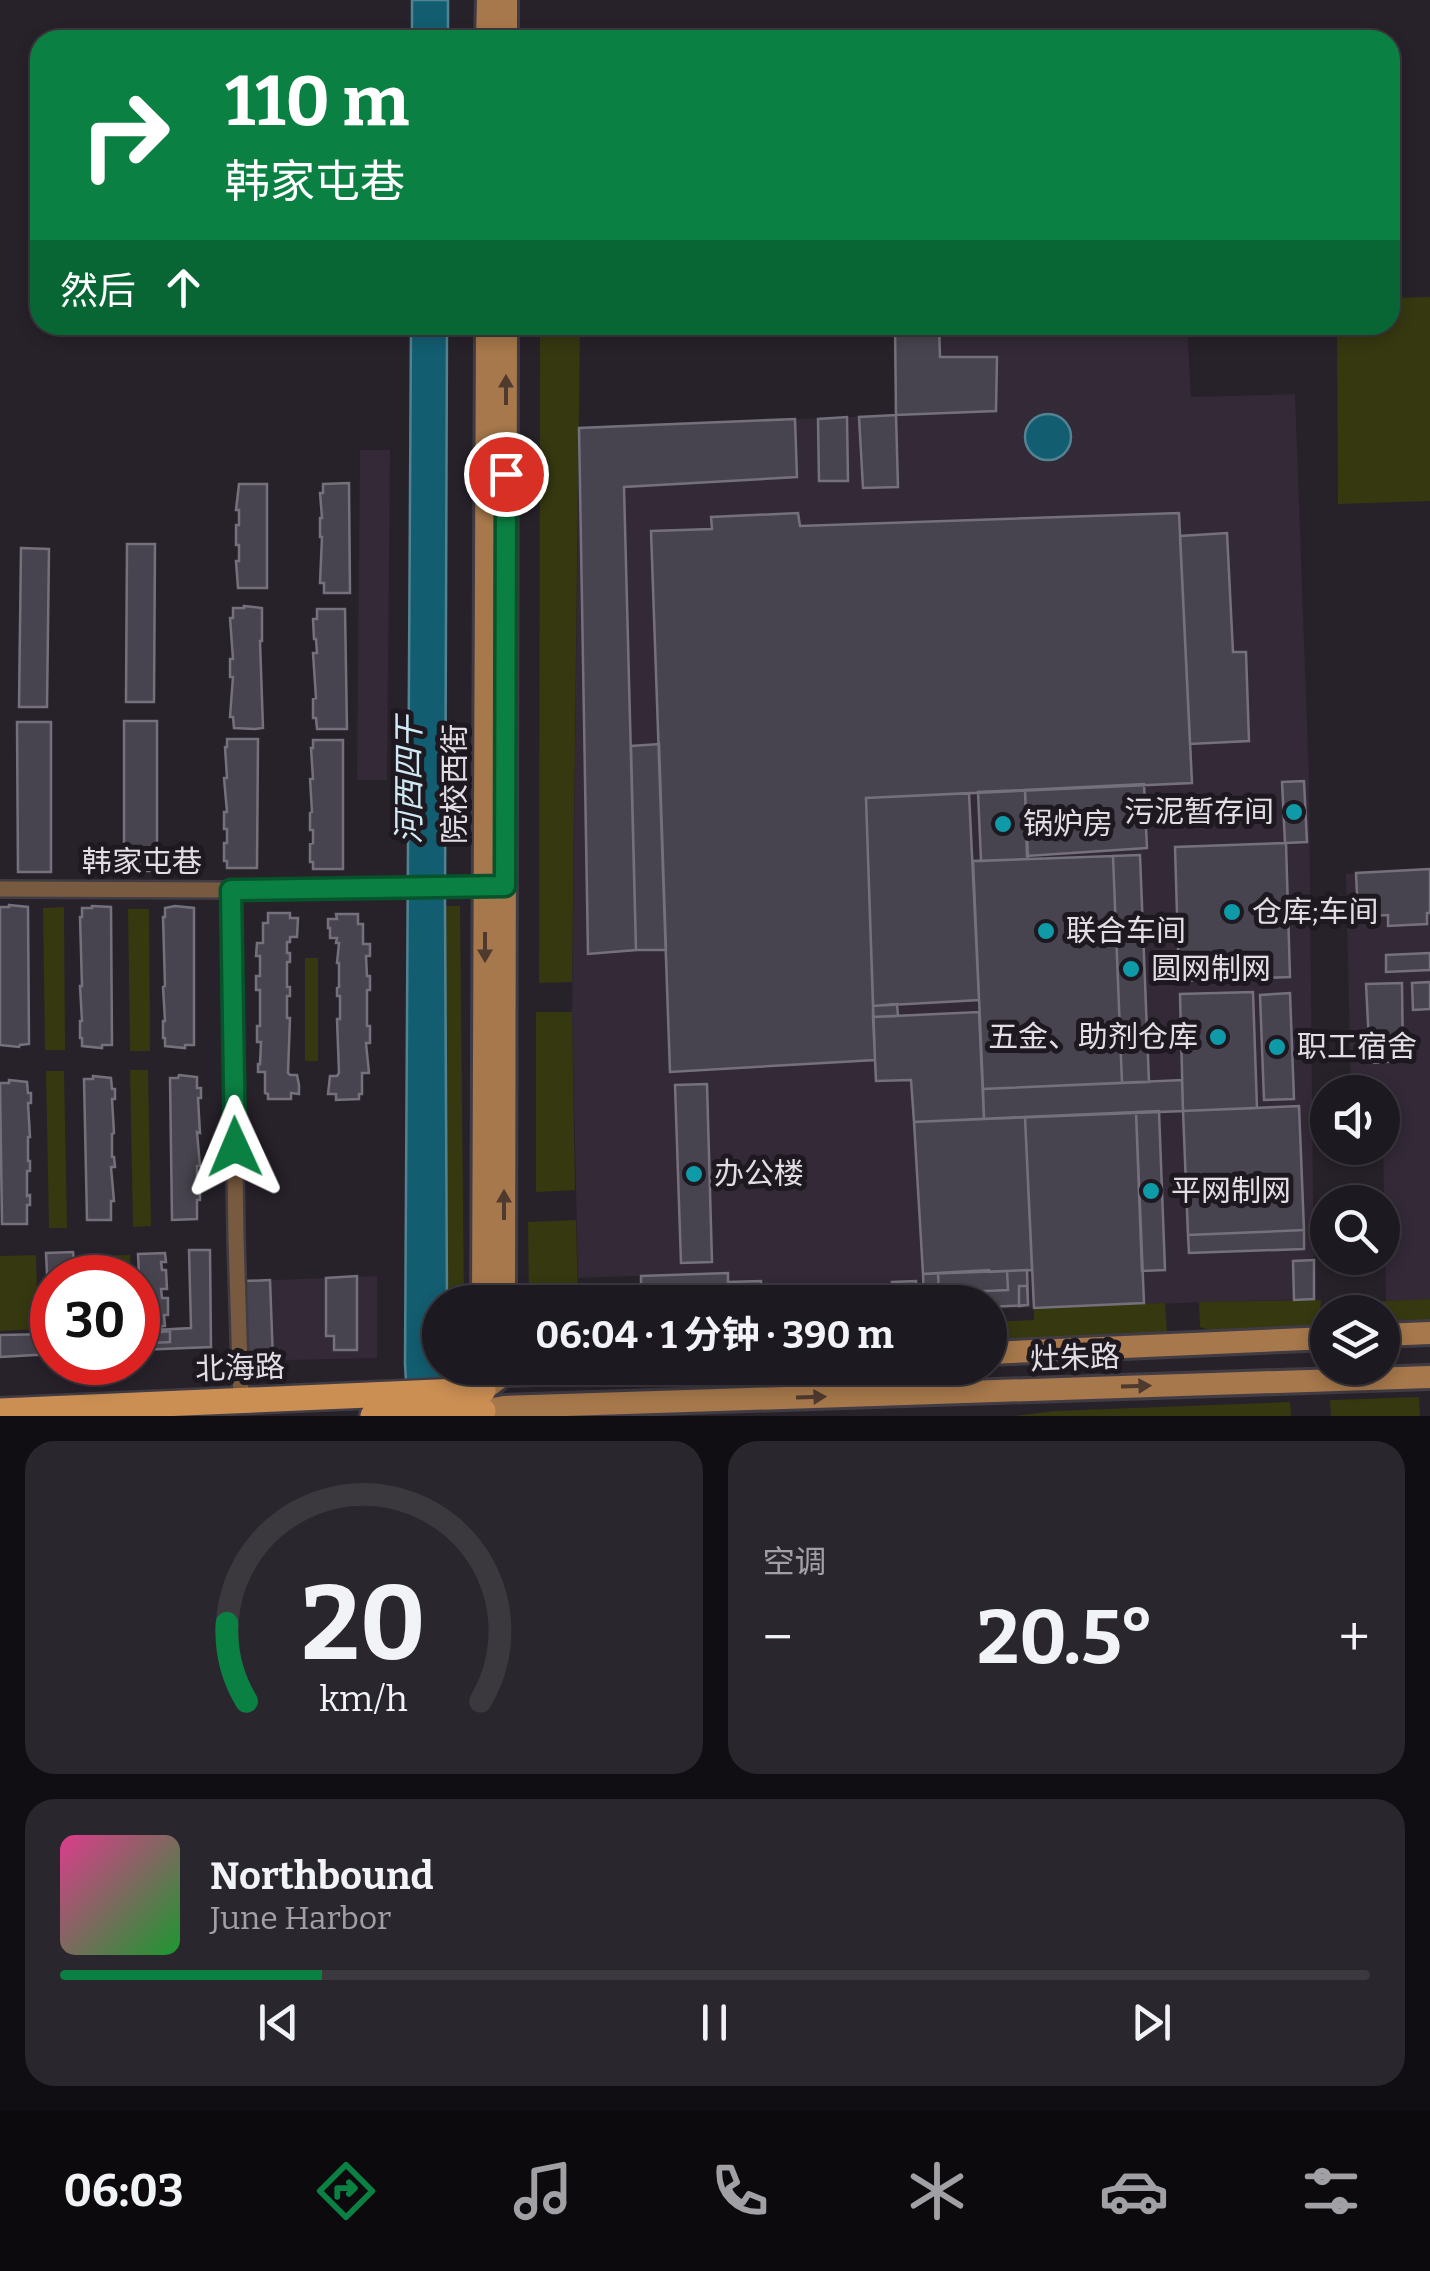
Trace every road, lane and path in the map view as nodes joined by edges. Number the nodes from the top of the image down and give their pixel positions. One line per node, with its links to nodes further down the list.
1 (488, 0): 3 (main road)
2 (506, 0): 4 (main road)
3 (488, 30)
4 (506, 30)
5 (487, 335): 7 (main road, 院校西街)
6 (506, 335): 7 (main road, 院校西街, one-way to 6)
7 (495, 885): 9 (street, 韩家屯巷); 10 (main road, 院校西街, one-way to 10); 11 (main road, 院校西街, one-way to 7)
8 (0, 890): 9 (street, 韩家屯巷)
9 (231, 890): 19 (street)
10 (483, 1285)
11 (504, 1285)
12 (1430, 1334): 13 (main road)
13 (1400, 1335)
14 (1310, 1339): 15 (main road, 灶朱路)
15 (1007, 1352)
16 (1430, 1377): 18 (main road, 灶朱路, one-way to 16)
17 (560, 1385): 18 (main road)
18 (493, 1394): 20 (main road, 北海路)
19 (241, 1400): 20 (main road, 北海路); 21 (main road, 北海路)
20 (402, 1404): 23 (main road, 北海路)
21 (197, 1409): 22 (main road, 北海路)
22 (0, 1411)
23 (373, 1416)

